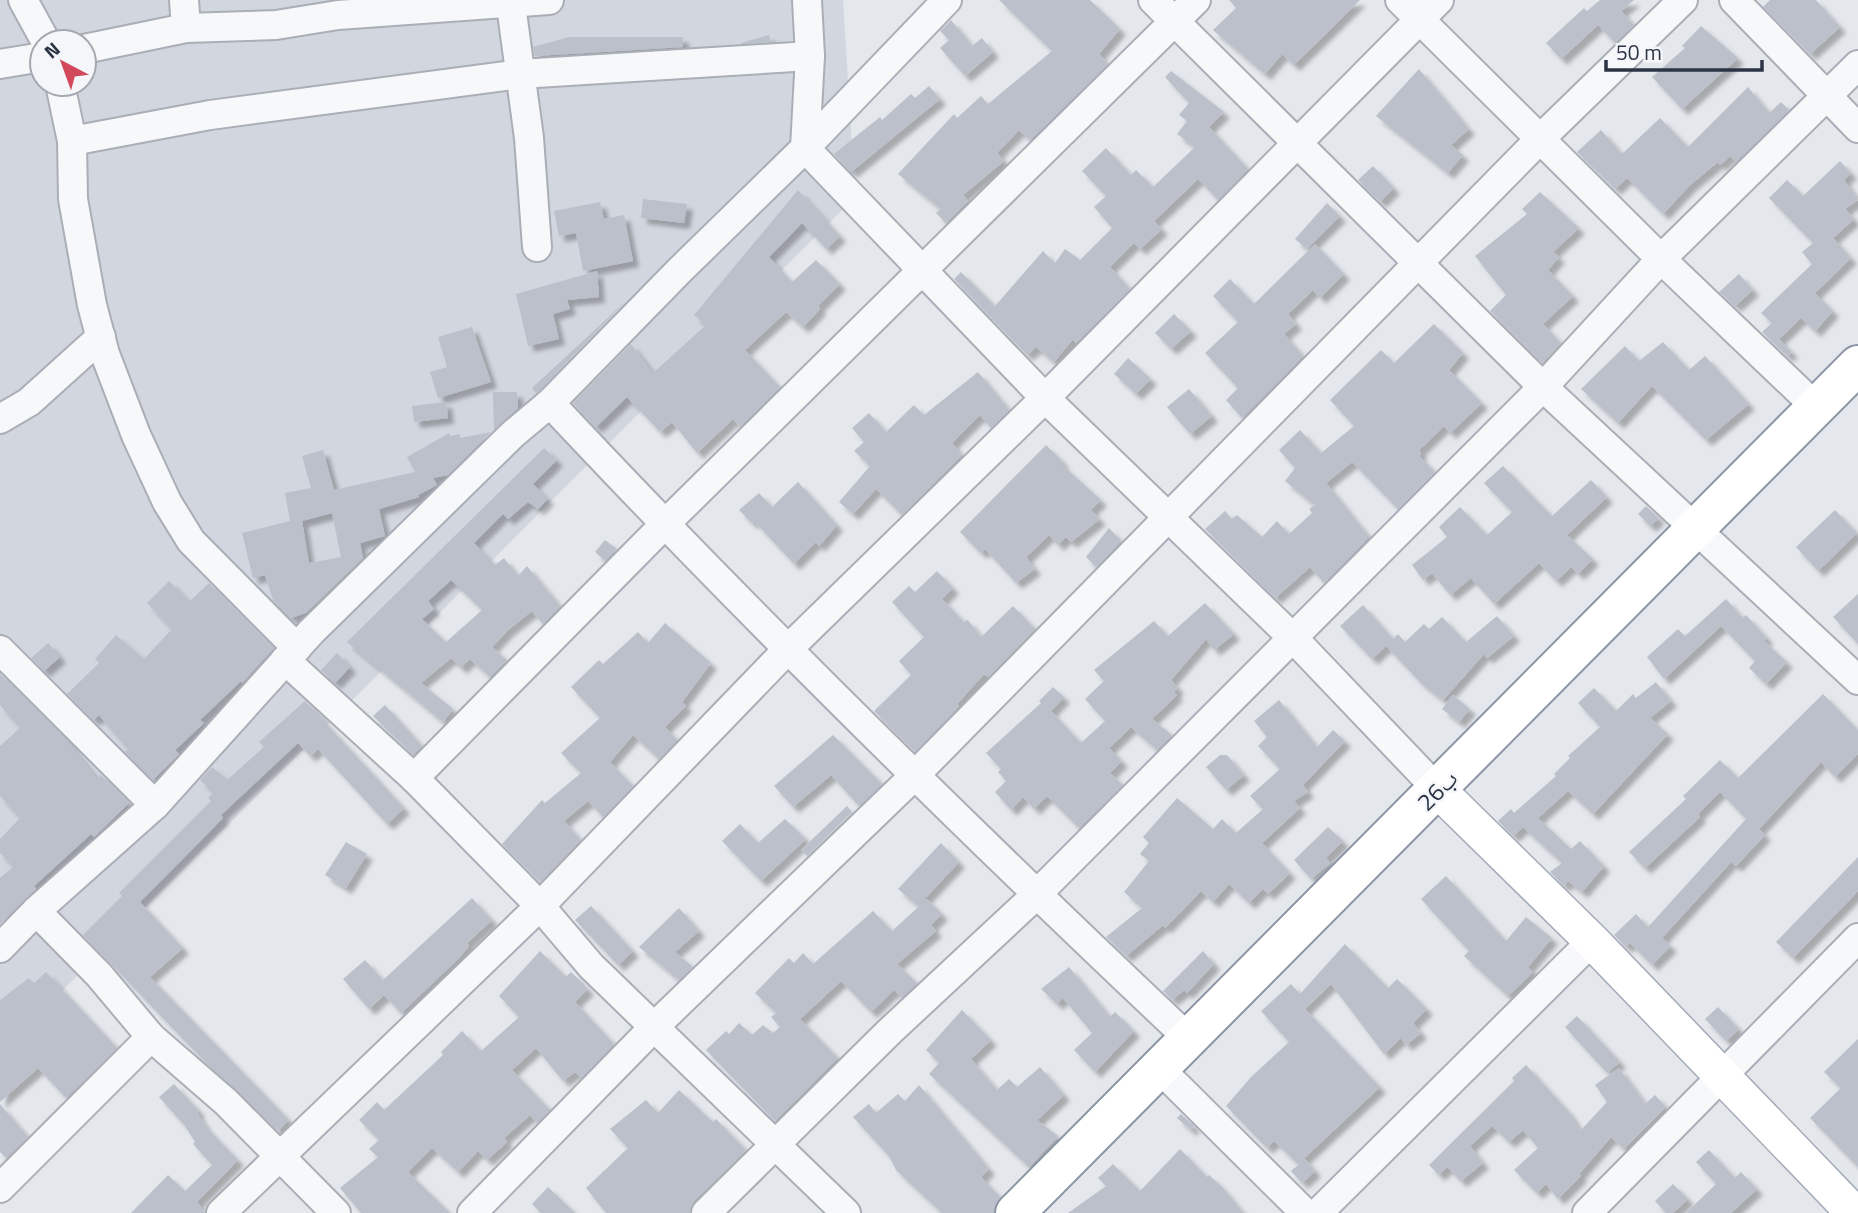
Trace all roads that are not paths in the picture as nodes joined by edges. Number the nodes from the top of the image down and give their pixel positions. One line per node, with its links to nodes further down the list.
1 (23, 0): 14 (street)
2 (549, 0): 9 (street)
3 (807, 0): 16 (street)
4 (947, 0): 27 (street)
5 (1153, 0): 13 (street)
6 (1196, 0): 13 (street)
7 (1683, 0): 24 (street)
8 (1734, 0): 21 (street)
9 (494, 4): 11 (street); 20 (street)
10 (1420, 6): 24 (street); 26 (street)
11 (275, 12): 12 (street)
12 (185, 14): 15 (street)
13 (1173, 21): 26 (street); 31 (street)
14 (38, 28)
15 (98, 44)
16 (810, 56): 20 (street); 27 (street)
17 (28, 59): 18 (street)
18 (0, 64)
19 (1858, 65): 21 (street)
20 (520, 74): 25 (street); 28 (street)
21 (1827, 96): 23 (street); 29 (street)
22 (63, 98): 25 (street)
23 (1858, 128)
24 (1540, 139): 29 (street); 30 (street)
25 (72, 141): 32 (street)
26 (1297, 144): 30 (street); 35 (street)
27 (805, 148): 31 (street); 36 (street)
28 (537, 247)
29 (1661, 259): 34 (street); 37 (street)
30 (1419, 264): 34 (street); 39 (street)
31 (922, 271): 35 (street); 40 (street)
32 (101, 337): 38 (street); 45 (street)
33 (1858, 365): 37 (highway, 26ب)
34 (1543, 387): 41 (street); 42 (street)
35 (1045, 398): 39 (street); 43 (street)
36 (550, 403): 40 (street); 45 (street)
37 (1817, 408): 41 (highway, 26ب)
38 (0, 419)
39 (1168, 516): 42 (street); 47 (street)
40 (664, 525): 43 (street); 48 (street)
41 (1695, 530): 46 (street); 49 (highway, 26ب)
42 (1293, 638): 49 (street); 51 (street)
43 (789, 648): 47 (street); 52 (street)
44 (0, 650): 50 (street)
45 (291, 654): 48 (street); 50 (street)
46 (1856, 676)
47 (913, 777): 51 (street); 57 (street)
48 (414, 778): 52 (street)
49 (1438, 790): 55 (main road); 59 (highway, 26ب)
50 (155, 805): 53 (street)
51 (1036, 895): 59 (street); 62 (street)
52 (540, 906): 57 (street); 63 (street)
53 (36, 911): 56 (street); 58 (street)
54 (1858, 938): 61 (street)
55 (1592, 941): 61 (main road); 73 (street)
56 (0, 948)
57 (654, 1027): 62 (street); 68 (street)
58 (150, 1037): 63 (street); 64 (street)
59 (1188, 1038): 60 (highway, 26ب)
60 (1158, 1067): 71 (highway, 26ب); 72 (street)
61 (1723, 1077): 65 (main road); 74 (street)
62 (773, 1145): 69 (street); 70 (street)
63 (282, 1156): 66 (street); 67 (street)
64 (0, 1188)
65 (1853, 1210)
66 (221, 1213)
67 (336, 1213)
68 (472, 1213)
69 (706, 1213)
70 (846, 1213)
71 (1014, 1213)
72 (1305, 1213)
73 (1318, 1213)
74 (1587, 1213)

